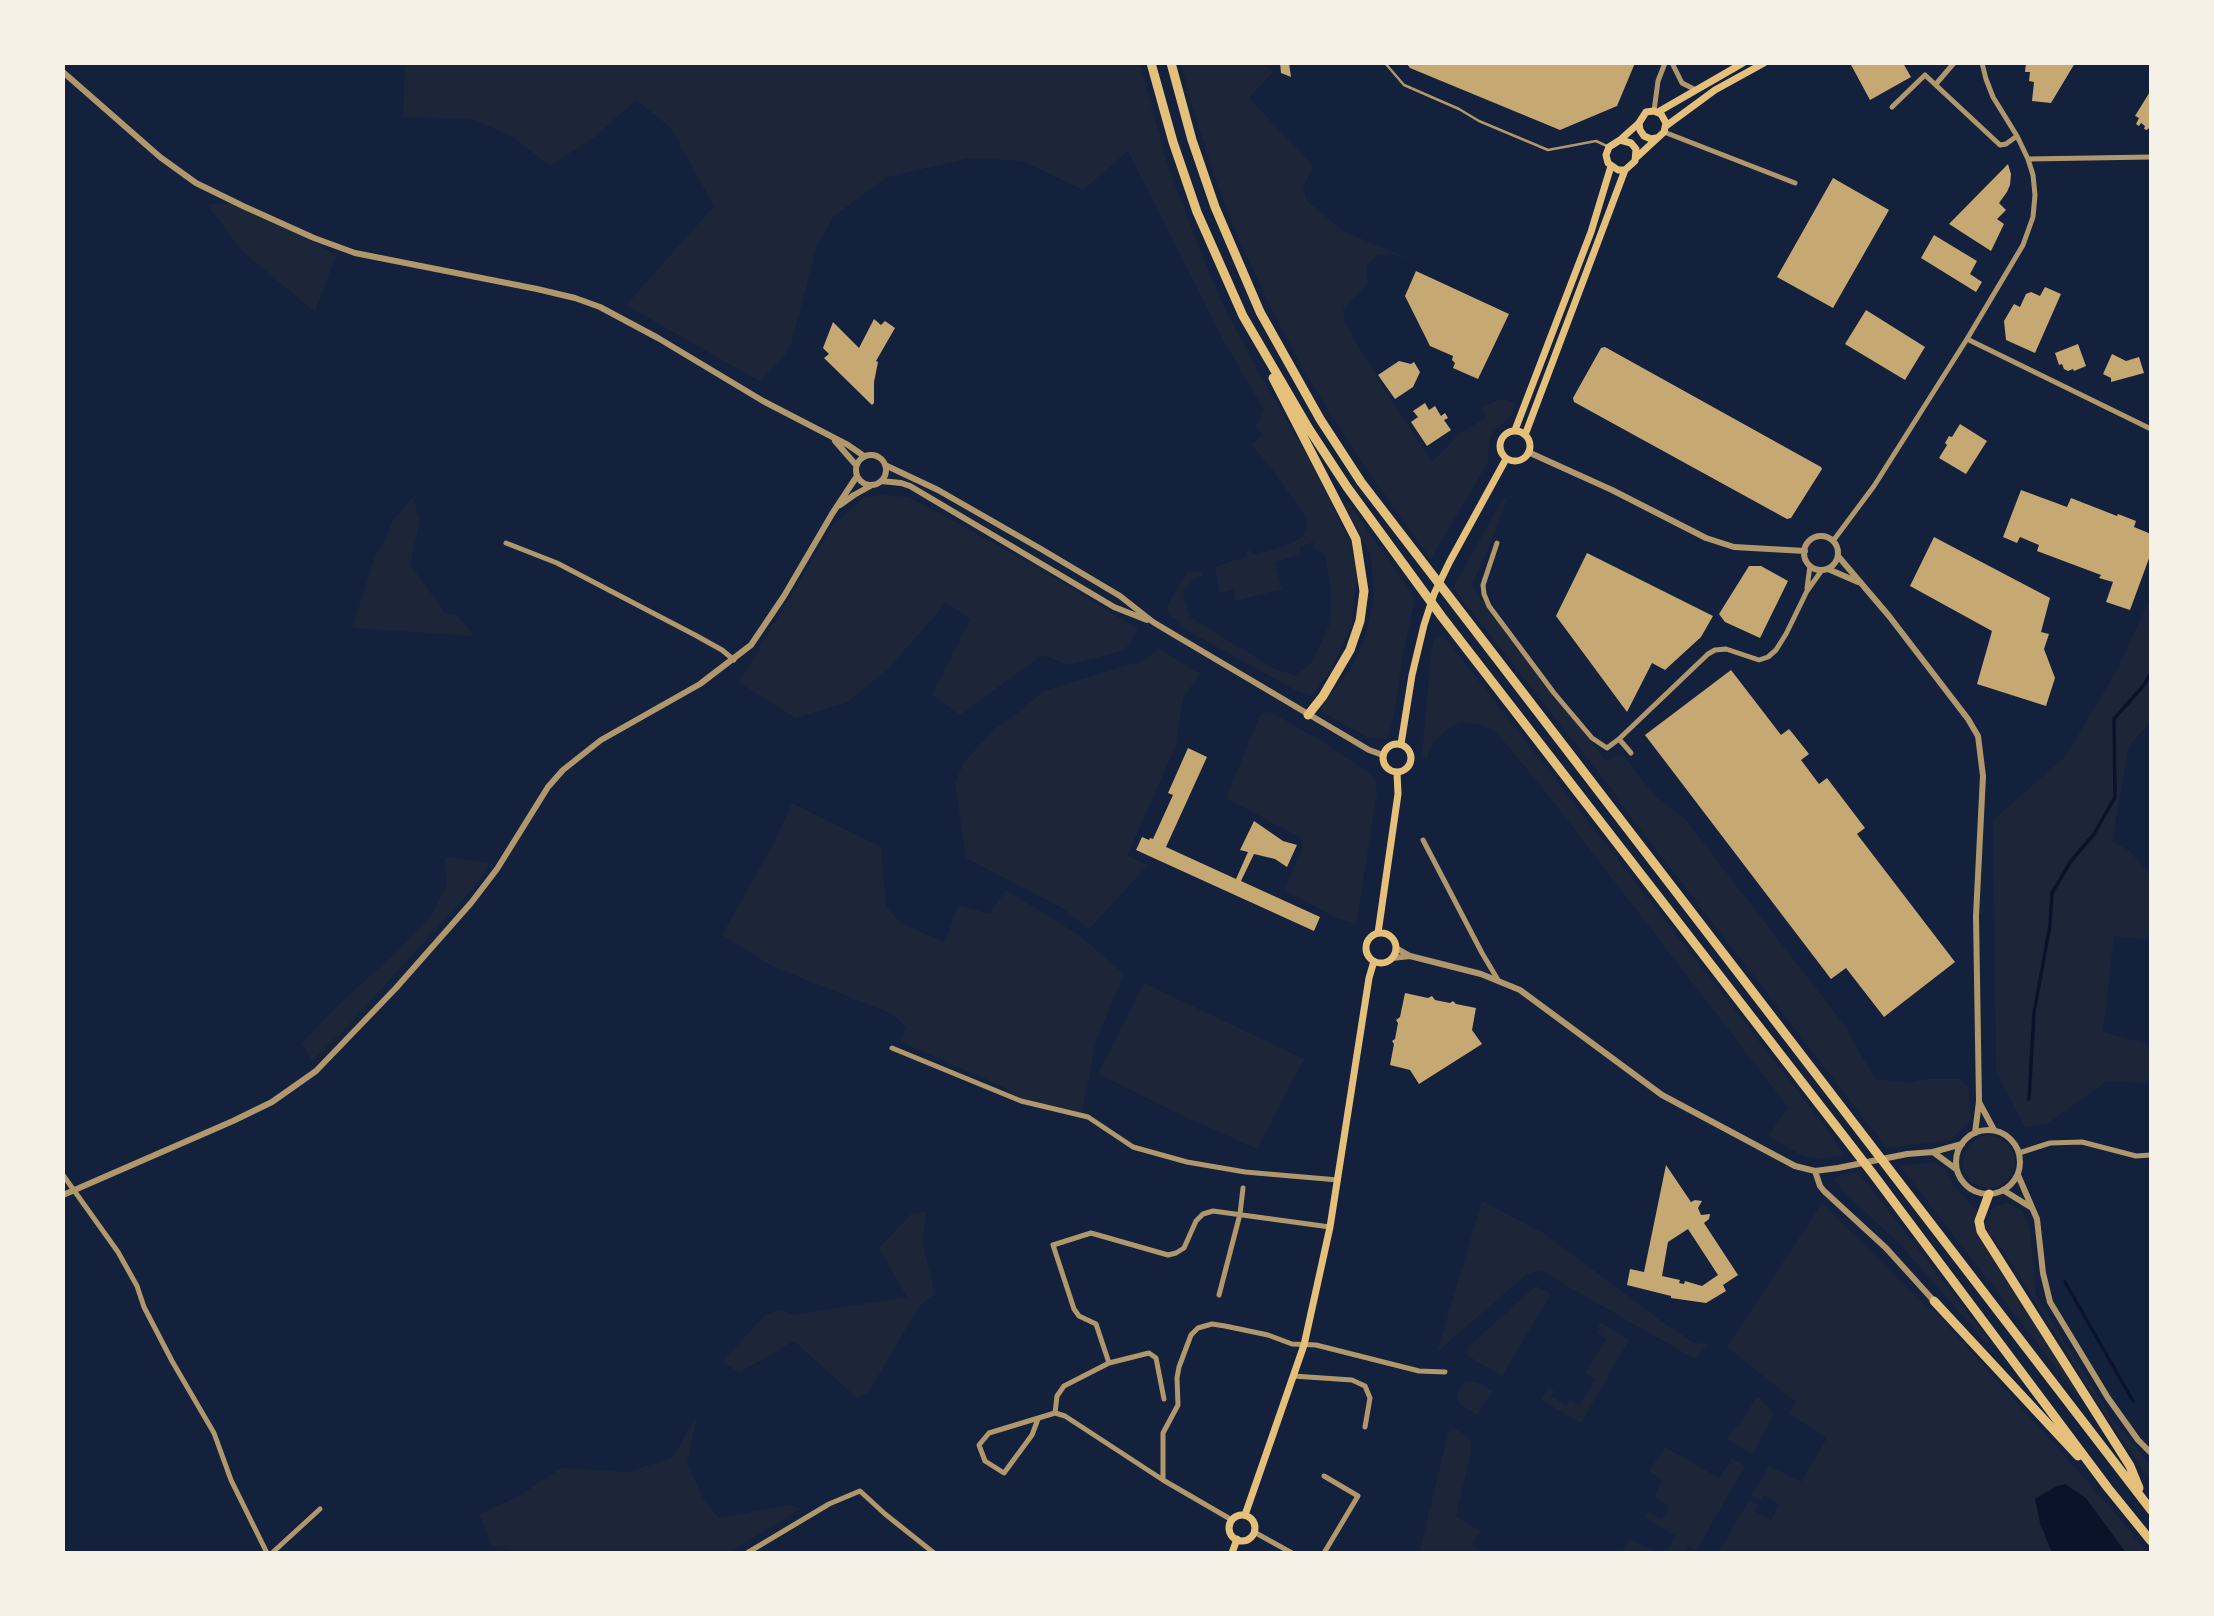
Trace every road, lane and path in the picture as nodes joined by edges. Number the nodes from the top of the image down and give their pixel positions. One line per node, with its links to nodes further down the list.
1 (1151, 63): 26 (highway)
2 (1171, 63): 99 (highway)
3 (1385, 63): 19 (lane)
4 (1665, 63): 14 (street)
5 (1672, 63): 12 (street)
6 (1743, 63): 12 (main road)
7 (1764, 63): 16 (main road)
8 (1954, 63): 11 (street)
9 (1982, 63): 17 (street)
10 (63, 72): 31 (street)
11 (1936, 84): 13 (street); 17 (street)
12 (1696, 90): 14 (main road)
13 (1892, 107)
14 (1656, 112): 15 (main road); 16 (main road)
15 (1639, 123): 16 (main road); 18 (main road)
16 (1663, 132): 20 (main road); 25 (street)
17 (2017, 136): 22 (street)
18 (1620, 140): 19 (main road); 20 (main road)
19 (1609, 147): 23 (main road)
20 (1637, 157): 24 (main road)
21 (2151, 157): 22 (street)
22 (2028, 159): 27 (street)
23 (1611, 166): 24 (main road); 29 (main road)
24 (1625, 170): 30 (main road)
25 (1796, 183)
26 (1243, 316): 51 (highway); 98 (highway)
27 (1967, 339): 28 (street); 40 (street)
28 (2151, 429)
29 (1515, 430): 30 (main road); 34 (main road)
30 (1525, 435): 32 (main road)
31 (831, 437): 33 (street); 35 (street)
32 (1528, 452): 34 (main road); 43 (street)
33 (864, 456): 35 (street); 36 (street)
34 (1507, 459): 53 (main road)
35 (856, 465): 37 (street)
36 (885, 465): 38 (street); 49 (street)
37 (857, 476): 38 (street); 39 (street)
38 (877, 483): 39 (street); 49 (street)
39 (832, 514): 50 (street)
40 (1833, 541): 43 (street); 44 (street)
41 (506, 543): 50 (street)
42 (1497, 543): 52 (street)
43 (1805, 551): 45 (street)
44 (1838, 556): 46 (street); 47 (street)
45 (1810, 566): 46 (street); 48 (street)
46 (1825, 569): 47 (street); 48 (street)
47 (1860, 582): 65 (street)
48 (1807, 591): 52 (street)
49 (1153, 622): 51 (street)
50 (734, 660): 78 (street)
51 (1308, 715): 55 (street)
52 (1619, 739): 54 (street)
53 (1401, 744): 55 (main road); 56 (main road)
54 (1631, 753)
55 (1383, 755): 56 (main road)
56 (1397, 773): 58 (main road)
57 (1423, 840): 63 (street)
58 (1378, 933): 59 (main road); 62 (main road)
59 (1396, 948): 60 (street); 61 (main road)
60 (1410, 956): 61 (street); 63 (street)
61 (1392, 958): 62 (main road)
62 (1374, 961): 76 (main road)
63 (1499, 980): 73 (street)
64 (892, 1048): 76 (street)
65 (1979, 1102): 66 (street); 67 (street)
66 (1994, 1130): 67 (street); 70 (street)
67 (1975, 1133): 68 (street)
68 (1962, 1144): 69 (street); 72 (street)
69 (1933, 1152): 72 (street); 73 (street)
70 (2019, 1153): 71 (street); 75 (street)
71 (2151, 1155)
72 (1956, 1168): 80 (street)
73 (1815, 1171): 86 (street)
74 (63, 1175): 78 (street)
75 (2018, 1175): 79 (street); 82 (street)
76 (1338, 1180): 84 (main road)
77 (1243, 1188): 83 (street)
78 (73, 1190): 81 (street); 107 (street)
79 (2003, 1190): 80 (street); 82 (street)
80 (1989, 1194): 99 (highway)
81 (63, 1195)
82 (2032, 1208): 95 (street)
83 (1240, 1214): 84 (street); 85 (street); 88 (street)
84 (1330, 1227): 87 (main road)
85 (1219, 1295)
86 (1934, 1301): 98 (highway)
87 (1304, 1346): 89 (street); 90 (main road); 97 (street)
88 (1109, 1363): 91 (street); 92 (street)
89 (1445, 1373)
90 (1293, 1376): 94 (street); 102 (main road)
91 (1164, 1399)
92 (1055, 1413): 93 (street); 97 (street)
93 (1038, 1419): 93 (street)
94 (1365, 1427)
95 (2151, 1453)
96 (1324, 1476): 113 (street)
97 (1163, 1480): 103 (street)
98 (2108, 1488): 106 (highway)
99 (2143, 1499): 101 (highway)
100 (320, 1509): 108 (street)
101 (2151, 1510)
102 (1245, 1515): 103 (main road); 104 (main road)
103 (1232, 1520): 105 (main road)
104 (1254, 1532): 105 (main road); 112 (street)
105 (1237, 1539): 111 (main road)
106 (2151, 1541)
107 (267, 1553)
108 (272, 1553)
109 (747, 1553): 110 (street)
110 (934, 1553)
111 (1232, 1553)
112 (1292, 1553)
113 (1324, 1553)

